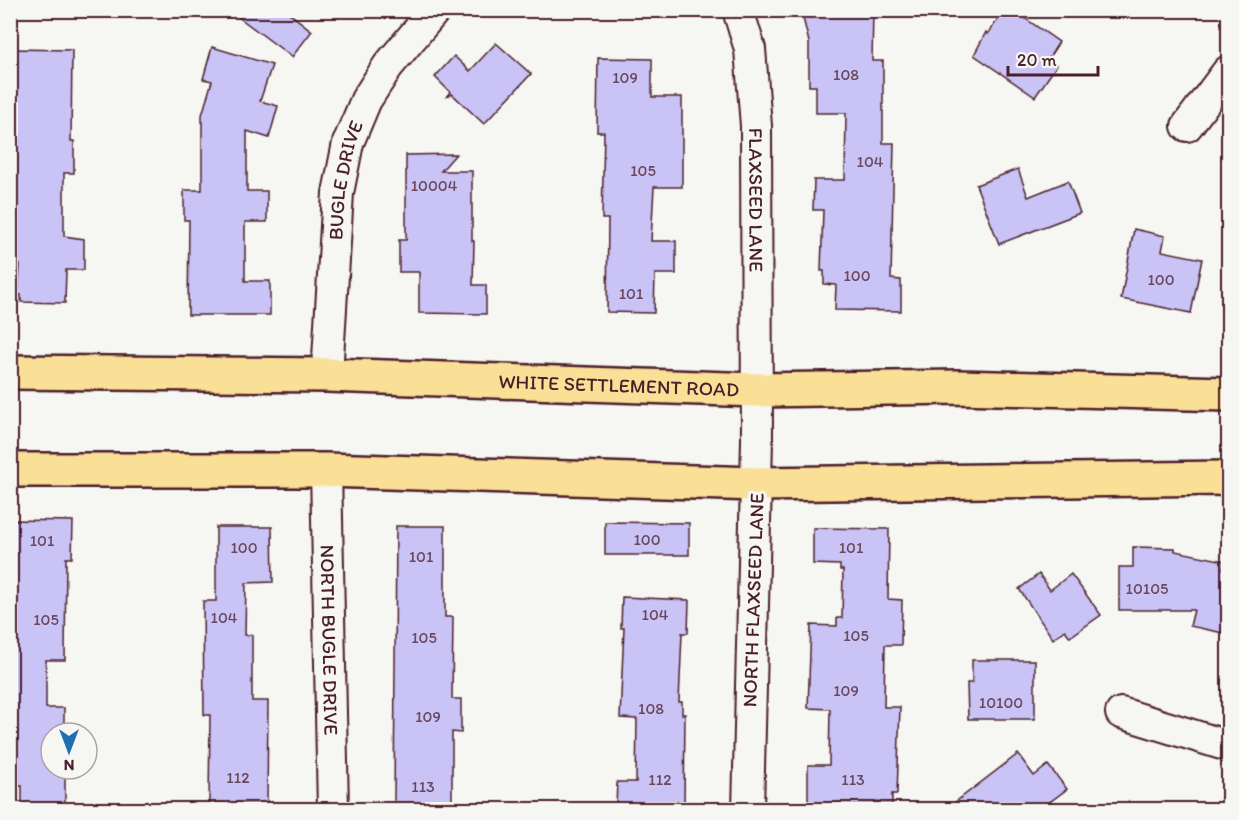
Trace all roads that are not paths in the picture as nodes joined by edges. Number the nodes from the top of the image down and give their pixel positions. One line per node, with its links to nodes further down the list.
1 (435, 10): 6 (street, BUGLE DRIVE)
2 (738, 10): 7 (street, FLAXSEED LANE)
3 (1228, 71): 4 (street)
4 (1187, 126)
5 (10, 372): 6 (main road, WHITE SETTLEMENT ROAD)
6 (327, 375): 7 (main road, WHITE SETTLEMENT ROAD)
7 (758, 390): 8 (main road, WHITE SETTLEMENT ROAD); 12 (street, NORTH FLAXSEED LANE)
8 (1228, 394)
9 (10, 470): 10 (main road)
10 (327, 470): 12 (main road); 15 (street, NORTH BUGLE DRIVE)
11 (1228, 478): 12 (main road)
12 (756, 484): 16 (street, NORTH FLAXSEED LANE)
13 (1121, 713): 14 (street)
14 (1228, 746)
15 (333, 810)
16 (748, 810)

